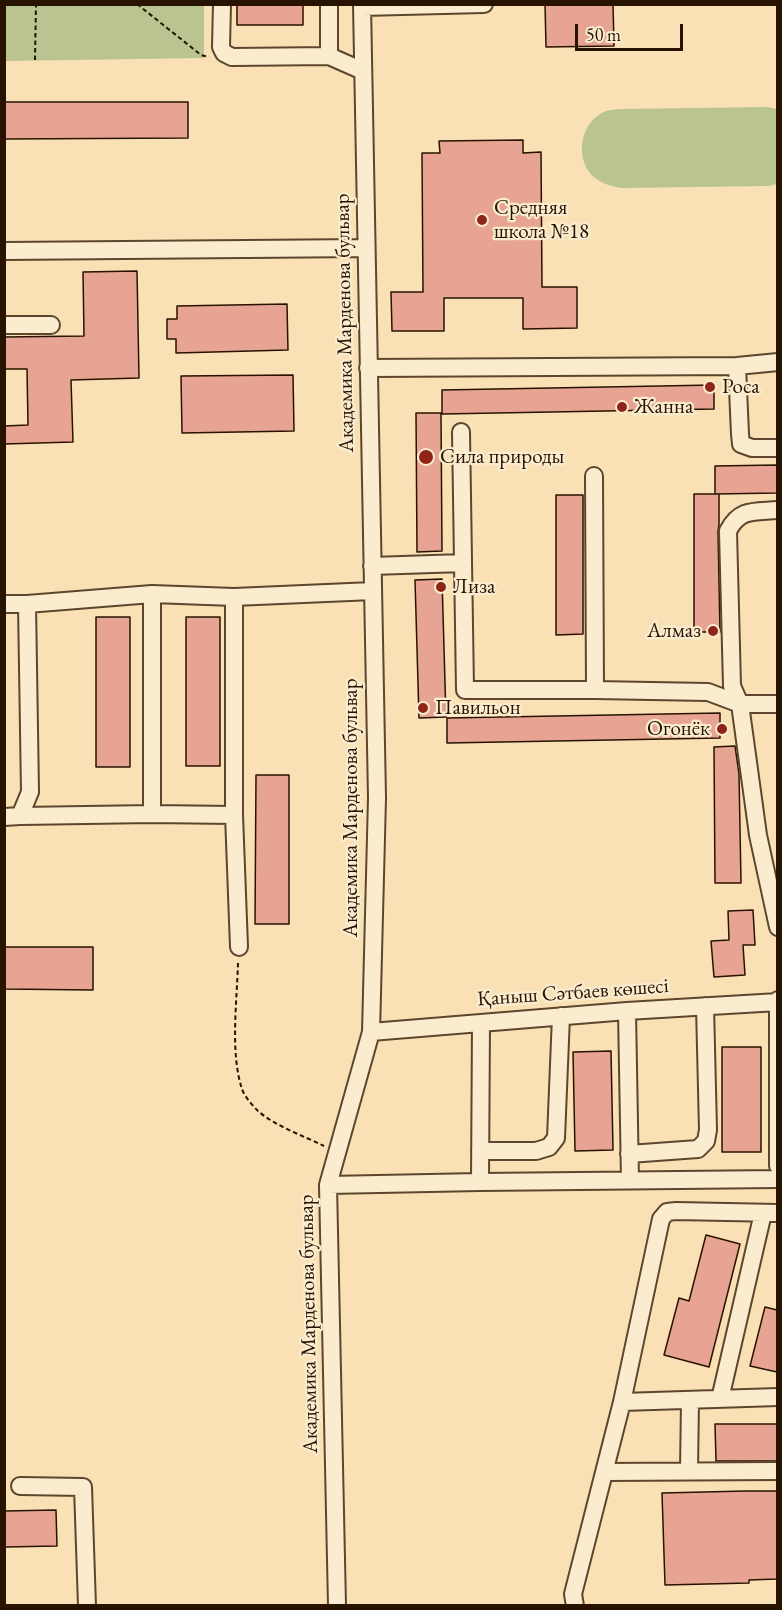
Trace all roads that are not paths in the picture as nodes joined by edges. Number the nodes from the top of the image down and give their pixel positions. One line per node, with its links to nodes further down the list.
1 (222, 4): 5 (street)
2 (329, 4): 5 (street)
3 (484, 4): 4 (street)
4 (362, 6): 6 (street, Академика Марденова бульвар)
5 (329, 56): 6 (street)
6 (363, 71): 7 (street, Академика Марденова бульвар)
7 (366, 248): 8 (street); 13 (street, Академика Марденова бульвар)
8 (4, 251)
9 (4, 325): 10 (street)
10 (51, 325)
11 (777, 362): 12 (street)
12 (737, 366): 13 (street); 15 (street)
13 (368, 368): 19 (street, Академика Марденова бульвар)
14 (461, 432): 18 (street)
15 (777, 448)
16 (594, 476): 25 (street)
17 (777, 510): 26 (street)
18 (463, 563): 19 (street); 25 (street)
19 (372, 566): 20 (street, Академика Марденова бульвар)
20 (373, 591): 22 (street); 38 (street, Академика Марденова бульвар)
21 (152, 594): 22 (street); 24 (street); 28 (street)
22 (234, 597): 29 (street)
23 (4, 604): 24 (street)
24 (27, 604): 30 (street)
25 (595, 690): 26 (street)
26 (740, 704): 27 (street); 31 (street)
27 (777, 704)
28 (152, 814): 29 (street); 30 (street)
29 (234, 815): 32 (street)
30 (12, 817)
31 (777, 927)
32 (239, 947)
33 (777, 1001): 34 (street, Қаныш Сәтбаев көшесі); 40 (street)
34 (705, 1006): 35 (street, Қаныш Сәтбаев көшесі); 41 (street)
35 (627, 1011): 36 (street, Қаныш Сәтбаев көшесі); 41 (street)
36 (561, 1016): 37 (street, Қаныш Сәтбаев көшесі); 39 (street)
37 (480, 1023): 38 (street, Қаныш Сәтбаев көшесі); 39 (street)
38 (371, 1032): 46 (street, Академика Марденова бульвар)
39 (480, 1151): 45 (street)
40 (777, 1152): 42 (street)
41 (629, 1154): 44 (street)
42 (777, 1166)
43 (777, 1179): 44 (street)
44 (630, 1180): 45 (street)
45 (480, 1182): 46 (street)
46 (328, 1185): 57 (street, Академика Марденова бульвар)
47 (770, 1213): 49 (street); 51 (street)
48 (777, 1397): 49 (street)
49 (720, 1399): 50 (street)
50 (690, 1400): 51 (street); 54 (street)
51 (622, 1402): 53 (street)
52 (777, 1471): 54 (street)
53 (604, 1472): 54 (street); 58 (street)
54 (689, 1472)
55 (20, 1486): 56 (street)
56 (87, 1605)
57 (337, 1605)
58 (575, 1605)

